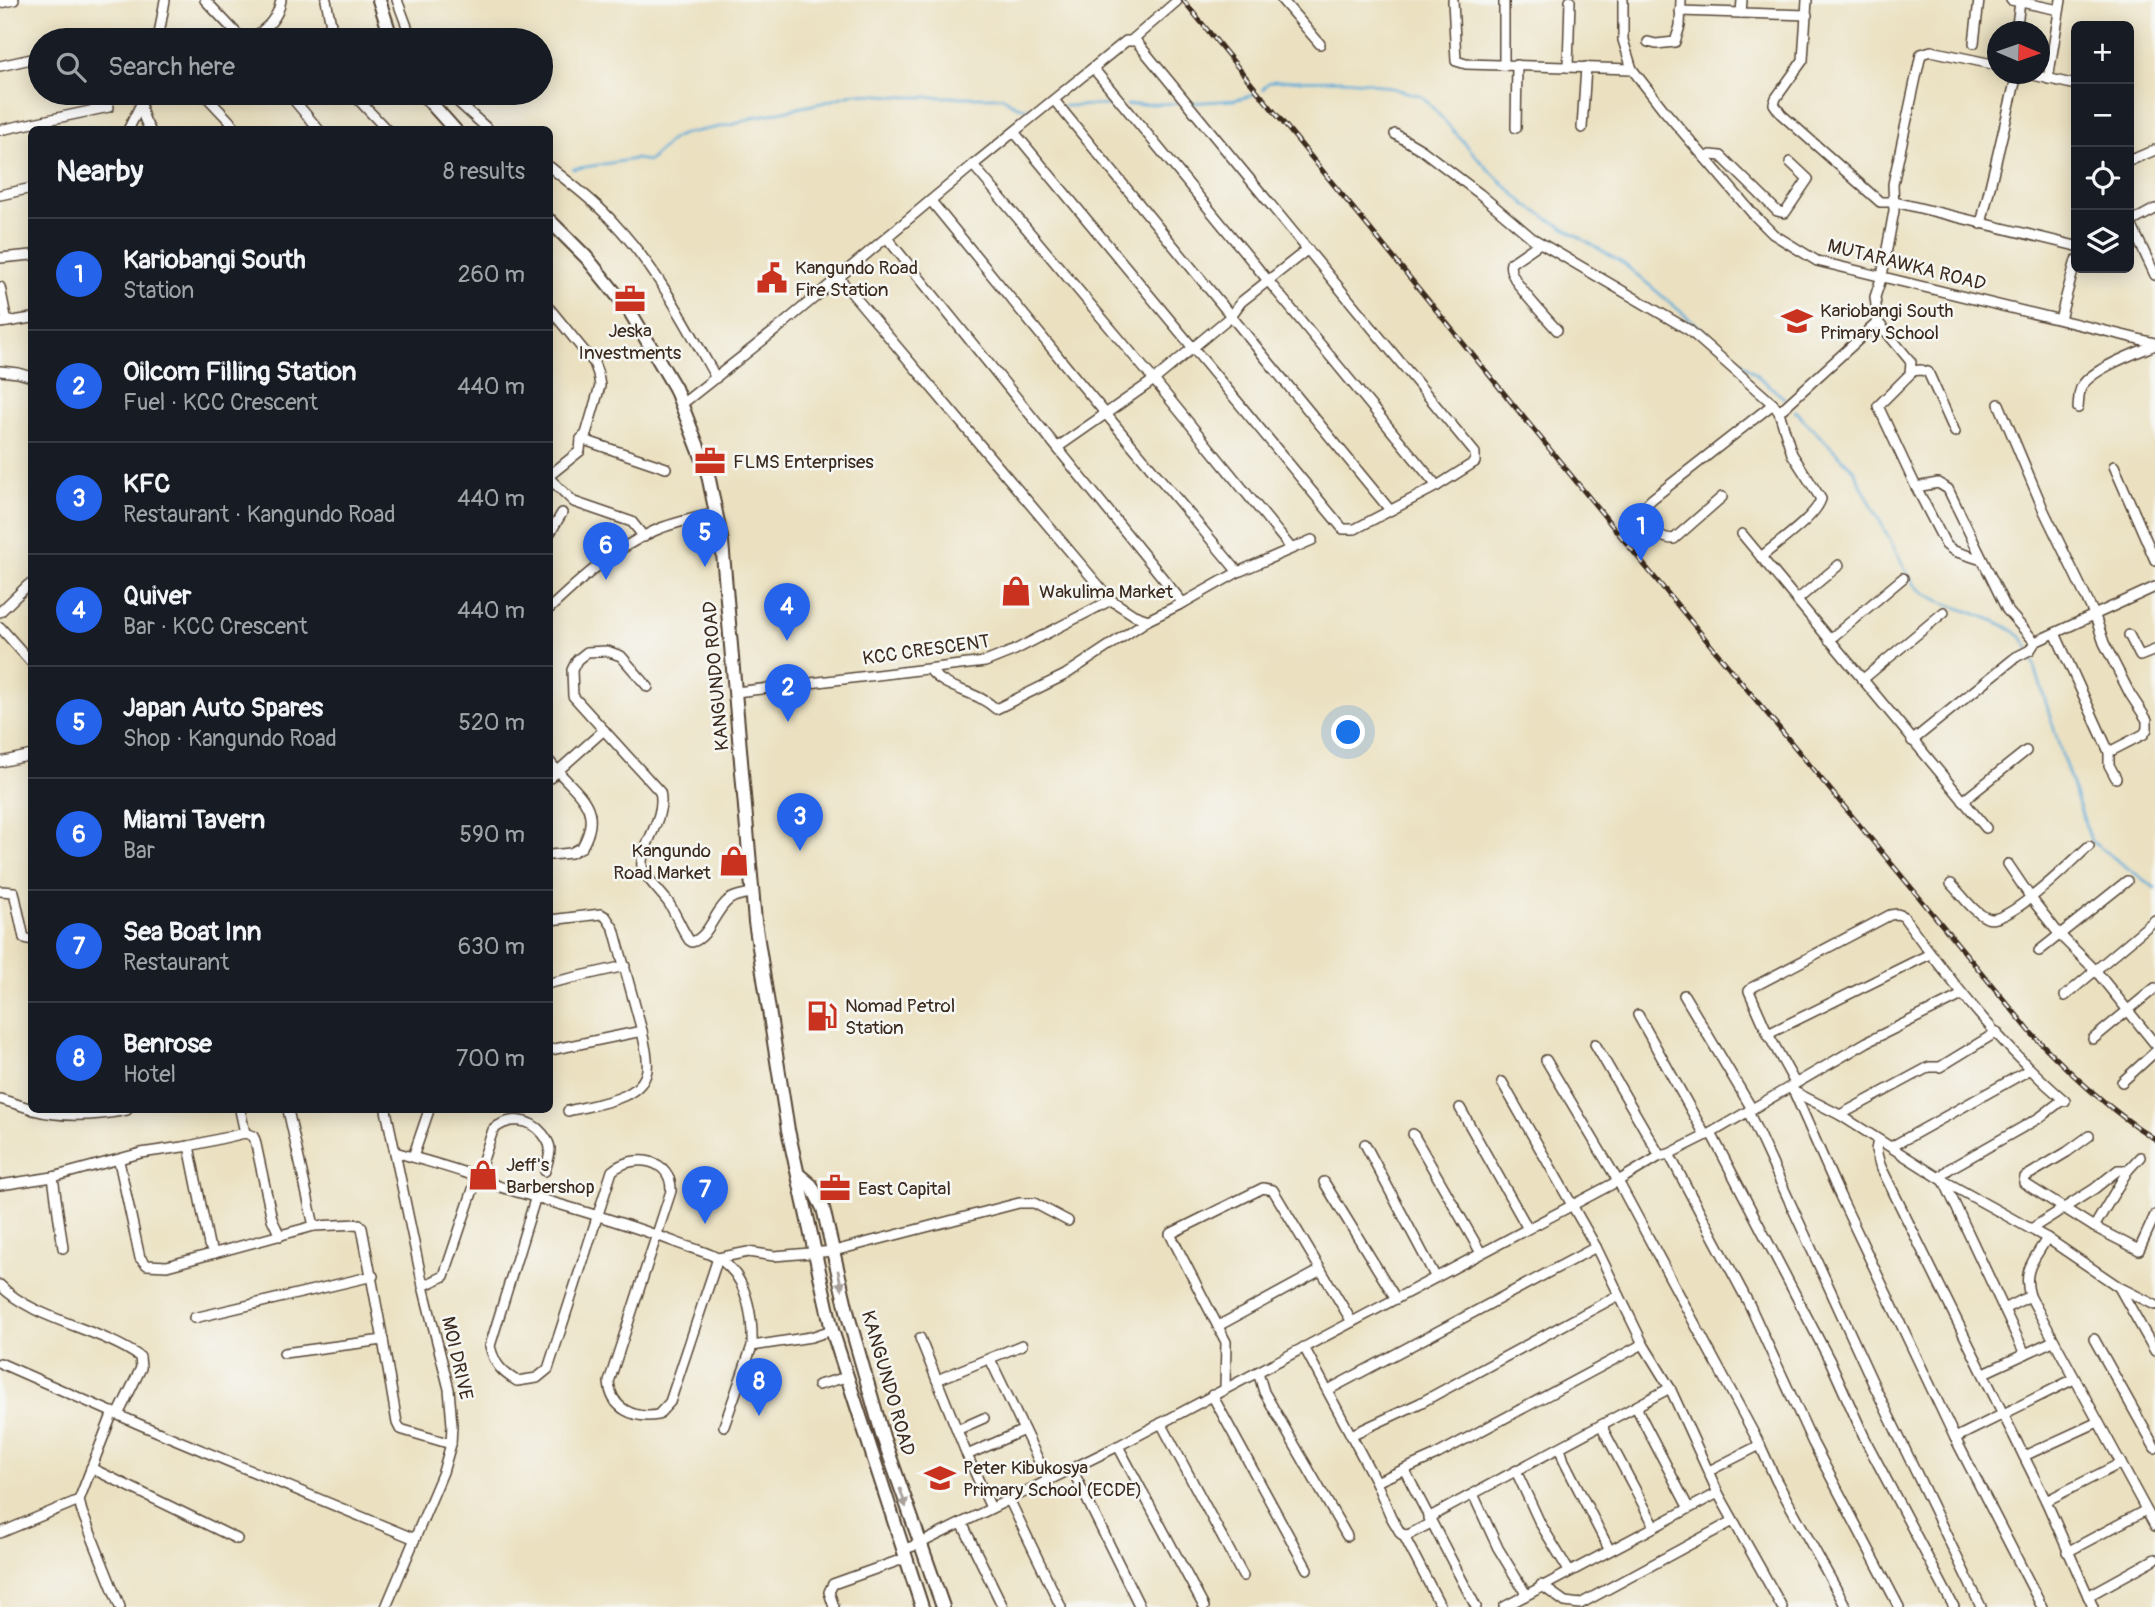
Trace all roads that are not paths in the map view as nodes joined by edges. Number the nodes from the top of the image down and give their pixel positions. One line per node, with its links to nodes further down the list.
1 (14, 0): 19 (street)
2 (165, 0): 25 (street)
3 (205, 0): 26 (street)
4 (281, 0): 27 (street)
5 (327, 0): 28 (street)
6 (379, 0): 29 (highway)
7 (397, 0): 30 (street)
8 (1282, 0): 34 (street)
9 (1453, 0): 37 (street)
10 (1504, 0): 37 (street)
11 (1570, 0): 40 (street)
12 (1623, 0): 44 (street, MUTARAWKA ROAD)
13 (1681, 0): 21 (street)
14 (1742, 0): 22 (street)
15 (1808, 0): 23 (street)
16 (1979, 0): 33 (street)
17 (1177, 1): 31 (street)
18 (2016, 1): 20 (street); 24 (street)
19 (0, 3)
20 (2060, 5): 42 (street)
21 (1680, 11): 22 (street); 32 (street)
22 (1741, 13): 23 (street)
23 (1807, 15): 77 (street)
24 (2016, 21)
25 (160, 28)
26 (232, 28)
27 (266, 28)
28 (332, 28)
29 (388, 28)
30 (408, 28)
31 (1132, 40): 43 (street); 86 (street)
32 (1648, 42)
33 (1974, 43)
34 (1320, 44)
35 (28, 60): 39 (street)
36 (1987, 63): 77 (street)
37 (1504, 65): 38 (street)
38 (1517, 65): 40 (street); 63 (street)
39 (0, 66)
40 (1568, 67): 41 (street)
41 (1586, 67): 44 (street); 64 (street)
42 (2050, 67)
43 (1093, 68): 48 (street); 93 (street)
44 (1632, 69): 69 (street, MUTARAWKA ROAD)
45 (2050, 79): 47 (street)
46 (2015, 84): 81 (street)
47 (2071, 84)
48 (1054, 100): 66 (street); 96 (street)
49 (215, 105): 58 (street)
50 (298, 105): 59 (street)
51 (363, 105): 60 (street)
52 (433, 105): 61 (highway)
53 (461, 105): 62 (street)
54 (140, 106): 56 (street); 57 (street)
55 (109, 107): 65 (street)
56 (130, 126)
57 (148, 126)
58 (235, 126)
59 (316, 126)
60 (383, 126)
61 (451, 126)
62 (484, 126)
63 (1516, 128)
64 (1582, 128)
65 (0, 130)
66 (1015, 133): 72 (street); 103 (street)
67 (1395, 134): 84 (street)
68 (2155, 150): 70 (street)
69 (1706, 159): 71 (street); 91 (street, MUTARAWKA ROAD)
70 (2134, 159)
71 (1790, 162)
72 (973, 165): 76 (street); 108 (street)
73 (553, 170): 107 (street)
74 (28, 189): 75 (street)
75 (0, 195)
76 (931, 201): 83 (street); 113 (street)
77 (1895, 202): 81 (street); 91 (street)
78 (2155, 209): 79 (street)
79 (2134, 219)
80 (553, 224): 109 (highway, KANGUNDO ROAD)
81 (1981, 224): 85 (street)
82 (2134, 230): 90 (street)
83 (887, 238): 92 (street); 116 (street)
84 (1540, 243): 101 (street); 111 (street)
85 (2071, 245)
86 (1308, 249): 93 (street); 121 (street)
87 (28, 255): 88 (street)
88 (0, 258)
89 (2072, 273): 98 (street)
90 (2155, 275)
91 (1881, 276): 98 (street, MUTARAWKA ROAD); 99 (street)
92 (839, 278): 107 (street); 140 (street)
93 (1268, 281): 96 (street); 121 (street)
94 (0, 287): 100 (street)
95 (553, 313): 115 (street)
96 (1231, 316): 103 (street); 124 (street)
97 (28, 319): 100 (street)
98 (2060, 319): 102 (street, MUTARAWKA ROAD)
99 (1878, 322): 104 (street); 111 (street)
100 (3, 323)
101 (1557, 330)
102 (2155, 344): 112 (street)
103 (1191, 348): 108 (street); 124 (street)
104 (1912, 371): 114 (street); 122 (street)
105 (0, 372): 106 (street)
106 (28, 376)
107 (716, 378): 109 (street)
108 (1154, 380): 113 (street); 131 (street)
109 (682, 404): 126 (highway, KANGUNDO ROAD)
110 (1998, 404): 146 (street)
111 (1776, 408): 123 (street); 132 (street)
112 (2078, 408)
113 (1106, 414): 116 (street); 136 (street)
114 (1955, 432)
115 (581, 439): 118 (street); 119 (street)
116 (1058, 447): 142 (street)
117 (2114, 466): 134 (street)
118 (666, 468)
119 (553, 474)
120 (553, 480): 129 (street)
121 (1437, 486): 124 (street)
122 (1916, 487): 133 (street); 133 (street)
123 (1722, 497)
124 (1390, 510)
125 (562, 513): 127 (street)
126 (717, 513): 129 (street); 158 (highway, KANGUNDO ROAD)
127 (553, 528)
128 (1742, 534): 132 (street)
129 (644, 537): 143 (street)
130 (1312, 540): 131 (street)
131 (1291, 548): 136 (street)
132 (1761, 557): 141 (street)
133 (1982, 560): 152 (street)
134 (2155, 561)
135 (1839, 565): 141 (street)
136 (1238, 572): 142 (street)
137 (1903, 578): 151 (street)
138 (28, 585): 144 (street)
139 (2155, 587): 146 (street)
140 (1111, 600): 147 (street); 155 (street, KCC CRESCENT)
141 (1797, 600): 151 (street)
142 (1183, 603): 147 (street)
143 (553, 605)
144 (0, 612)
145 (1944, 612): 156 (street)
146 (2095, 616): 149 (street); 162 (street)
147 (1148, 620): 155 (street)
148 (0, 627): 154 (street)
149 (2055, 634): 152 (street); 162 (street)
150 (2129, 635): 153 (street)
151 (1829, 640): 156 (street)
152 (2035, 642): 160 (street)
153 (2155, 650)
154 (28, 658)
155 (930, 670): 158 (street, KCC CRESCENT)
156 (1862, 680): 160 (street)
157 (648, 687): 159 (street)
158 (736, 692): 175 (highway, KANGUNDO ROAD)
159 (604, 730): 165 (street); 175 (street)
160 (1912, 741): 167 (street)
161 (2025, 751): 167 (street)
162 (2109, 752): 166 (street)
163 (28, 756): 164 (street)
164 (0, 762)
165 (553, 774): 170 (street)
166 (2116, 778)
167 (1963, 801): 168 (street)
168 (1986, 828)
169 (2089, 846): 176 (street)
170 (553, 855)
171 (2008, 864): 176 (street)
172 (2127, 881): 179 (street)
173 (1951, 884): 176 (street)
174 (0, 891): 180 (street)
175 (752, 893): 232 (highway, KANGUNDO ROAD)
176 (2031, 898): 179 (street)
177 (553, 920): 183 (street)
178 (2155, 920): 184 (street)
179 (2059, 934): 181 (street); 184 (street)
180 (28, 939)
181 (2039, 951)
182 (1930, 954): 188 (street); 194 (street); 194 (street)
183 (625, 966): 185 (street); 192 (street)
184 (2096, 971): 189 (street); 190 (street)
185 (553, 983)
186 (2155, 988): 190 (street)
187 (1684, 995): 208 (street)
188 (1962, 995): 193 (street); 204 (street)
189 (2066, 996)
190 (2128, 1010): 195 (street); 197 (street)
191 (1638, 1016): 219 (street)
192 (642, 1031): 198 (street); 209 (street)
193 (1997, 1032): 201 (street); 216 (street)
194 (1768, 1034): 204 (street)
195 (2092, 1039)
196 (1595, 1044): 226 (street)
197 (2155, 1044)
198 (553, 1049)
199 (2155, 1052): 203 (street)
200 (1546, 1060): 236 (street)
201 (2029, 1070): 224 (street); 235 (street)
202 (1502, 1082): 240 (street)
203 (2122, 1082)
204 (1793, 1088): 208 (street); 216 (street); 308 (street)
205 (0, 1099): 206 (street)
206 (28, 1108)
207 (1460, 1108): 246 (street)
208 (1750, 1110): 219 (street); 369 (street)
209 (568, 1111)
210 (48, 1113): 211 (street)
211 (112, 1113)
212 (241, 1113): 217 (street)
213 (289, 1113): 245 (street)
214 (387, 1113): 225 (street, MOI DRIVE)
215 (428, 1113): 227 (street)
216 (1840, 1115): 221 (street)
217 (245, 1133): 223 (street); 250 (street)
218 (1413, 1134): 257 (street)
219 (1708, 1134): 226 (street); 368 (street)
220 (2089, 1136): 241 (street)
221 (1878, 1139): 224 (street); 288 (street)
222 (1365, 1144): 261 (street)
223 (189, 1146): 229 (street); 255 (street)
224 (1891, 1147): 235 (street)
225 (395, 1152): 227 (street); 263 (street, MOI DRIVE)
226 (1665, 1155): 236 (street); 367 (street)
227 (413, 1157): 234 (street)
228 (2140, 1157): 230 (street)
229 (119, 1161): 233 (street); 255 (street)
230 (2128, 1170): 241 (street); 247 (street)
231 (545, 1171): 234 (street)
232 (797, 1174): 254 (highway, KANGUNDO ROAD); 256 (highway, KANGUNDO ROAD)
233 (53, 1177): 238 (street); 253 (street)
234 (476, 1177): 239 (street); 263 (street)
235 (1942, 1179): 248 (street); 269 (street)
236 (1618, 1181): 240 (street); 310 (street)
237 (1324, 1182): 267 (street)
238 (0, 1185)
239 (536, 1196): 242 (street); 242 (street)
240 (1572, 1204): 246 (street); 252 (street)
241 (2064, 1207): 247 (street); 248 (street)
242 (598, 1215): 249 (street); 249 (street)
243 (2155, 1215): 247 (street)
244 (1068, 1221): 254 (street)
245 (314, 1226): 250 (street); 260 (street)
246 (1527, 1227): 257 (street)
247 (2094, 1227)
248 (2031, 1229): 251 (street)
249 (657, 1235): 258 (street); 258 (street)
250 (281, 1236): 255 (street)
251 (2047, 1238): 264 (street); 266 (street)
252 (1596, 1247): 265 (street); 295 (street)
253 (64, 1248)
254 (834, 1251): 256 (street); 342 (highway, KANGUNDO ROAD, one-way to 342)
255 (215, 1253)
256 (814, 1253): 258 (street); 273 (highway, KANGUNDO ROAD)
257 (1481, 1253): 261 (street)
258 (718, 1258): 280 (street)
259 (1321, 1270): 271 (street); 272 (street); 272 (street)
260 (373, 1276): 270 (street); 276 (street)
261 (1436, 1276): 267 (street)
262 (0, 1285): 298 (street)
263 (423, 1286): 309 (street, MOI DRIVE)
264 (2119, 1287): 268 (street); 282 (street)
265 (1619, 1295): 278 (street); 307 (street)
266 (2030, 1296): 269 (street); 277 (street)
267 (1396, 1299): 271 (street)
268 (2155, 1305)
269 (2004, 1309): 284 (street)
270 (194, 1318)
271 (1352, 1322): 281 (street)
272 (1218, 1326): 293 (street)
273 (832, 1330): 280 (street); 289 (highway, KANGUNDO ROAD)
274 (920, 1338): 291 (street)
275 (2094, 1339): 313 (street)
276 (383, 1340): 283 (street); 309 (street)
277 (2053, 1341): 284 (street); 290 (street)
278 (1643, 1344): 294 (street); 319 (street)
279 (1022, 1345): 285 (street)
280 (752, 1346): 304 (street)
281 (1304, 1347): 287 (street); 295 (street)
282 (2155, 1351)
283 (284, 1353)
284 (2025, 1354): 288 (street)
285 (989, 1359): 291 (street); 306 (street)
286 (0, 1363): 298 (street)
287 (1258, 1372): 293 (street); 338 (street)
288 (1984, 1373): 299 (street)
289 (847, 1377): 292 (street); 345 (highway, KANGUNDO ROAD)
290 (2074, 1379): 299 (street); 301 (street)
291 (937, 1380): 305 (street)
292 (818, 1385)
293 (1225, 1388): 296 (street)
294 (1670, 1388): 297 (street); 321 (street)
295 (1328, 1390): 307 (street)
296 (1212, 1395): 302 (street); 347 (street)
297 (1638, 1406): 303 (street); 329 (street)
298 (115, 1413): 317 (street); 341 (street)
299 (2003, 1414): 308 (street); 315 (street)
300 (984, 1418): 305 (street)
301 (2098, 1422): 315 (street); 316 (street)
302 (1161, 1423): 311 (street); 349 (street)
303 (1603, 1425): 312 (street); 335 (street)
304 (724, 1426)
305 (957, 1430): 314 (street)
306 (1024, 1430): 314 (street); 322 (street)
307 (1350, 1435): 323 (street)
308 (1955, 1438): 370 (street)
309 (450, 1444): 341 (street, MOI DRIVE)
310 (1760, 1445): 321 (street); 366 (street)
311 (1118, 1446): 318 (street); 361 (street)
312 (1560, 1448): 320 (street); 343 (street)
313 (2155, 1448)
314 (967, 1455): 330 (street)
315 (2024, 1456): 328 (street)
316 (2120, 1463): 328 (street); 331 (street)
317 (91, 1468): 327 (street); 340 (street)
318 (1072, 1469): 322 (street); 360 (street)
319 (1405, 1471): 323 (street); 332 (street)
320 (1516, 1471): 325 (street); 348 (street)
321 (1709, 1471): 324 (street)
322 (1048, 1480): 326 (street)
323 (1376, 1482): 339 (street)
324 (1718, 1493): 329 (street); 333 (street)
325 (1473, 1494): 332 (street); 351 (street)
326 (1009, 1499): 330 (street); 359 (street)
327 (79, 1500): 337 (street); 353 (street)
328 (2046, 1501): 344 (street)
329 (1688, 1507): 335 (street)
330 (991, 1508): 334 (street)
331 (2146, 1510): 336 (street); 344 (street)
332 (1429, 1521): 339 (street); 363 (street)
333 (1733, 1521): 350 (street); 365 (street)
334 (962, 1523): 342 (street); 358 (street)
335 (1654, 1525): 343 (street)
336 (2155, 1525)
337 (0, 1533)
338 (1347, 1536)
339 (1404, 1536): 362 (street)
340 (237, 1539)
341 (415, 1539): 354 (street, MOI DRIVE)
342 (919, 1544): 345 (street); 357 (highway, KANGUNDO ROAD)
343 (1609, 1549): 348 (street)
344 (2067, 1552): 352 (street)
345 (904, 1554): 355 (street); 356 (highway, KANGUNDO ROAD)
346 (2155, 1559): 352 (street)
347 (1307, 1569)
348 (1569, 1571): 350 (street)
349 (1243, 1576)
350 (1541, 1585): 351 (street)
351 (1526, 1594): 364 (street)
352 (2088, 1596): 371 (street)
353 (120, 1607)
354 (386, 1607)
355 (834, 1607)
356 (922, 1607)
357 (943, 1607)
358 (1003, 1607)
359 (1061, 1607)
360 (1140, 1607)
361 (1204, 1607)
362 (1441, 1607)
363 (1476, 1607)
364 (1504, 1607)
365 (1782, 1607)
366 (1846, 1607)
367 (1899, 1607)
368 (1954, 1607)
369 (1981, 1607)
370 (2042, 1607)
371 (2093, 1607)

